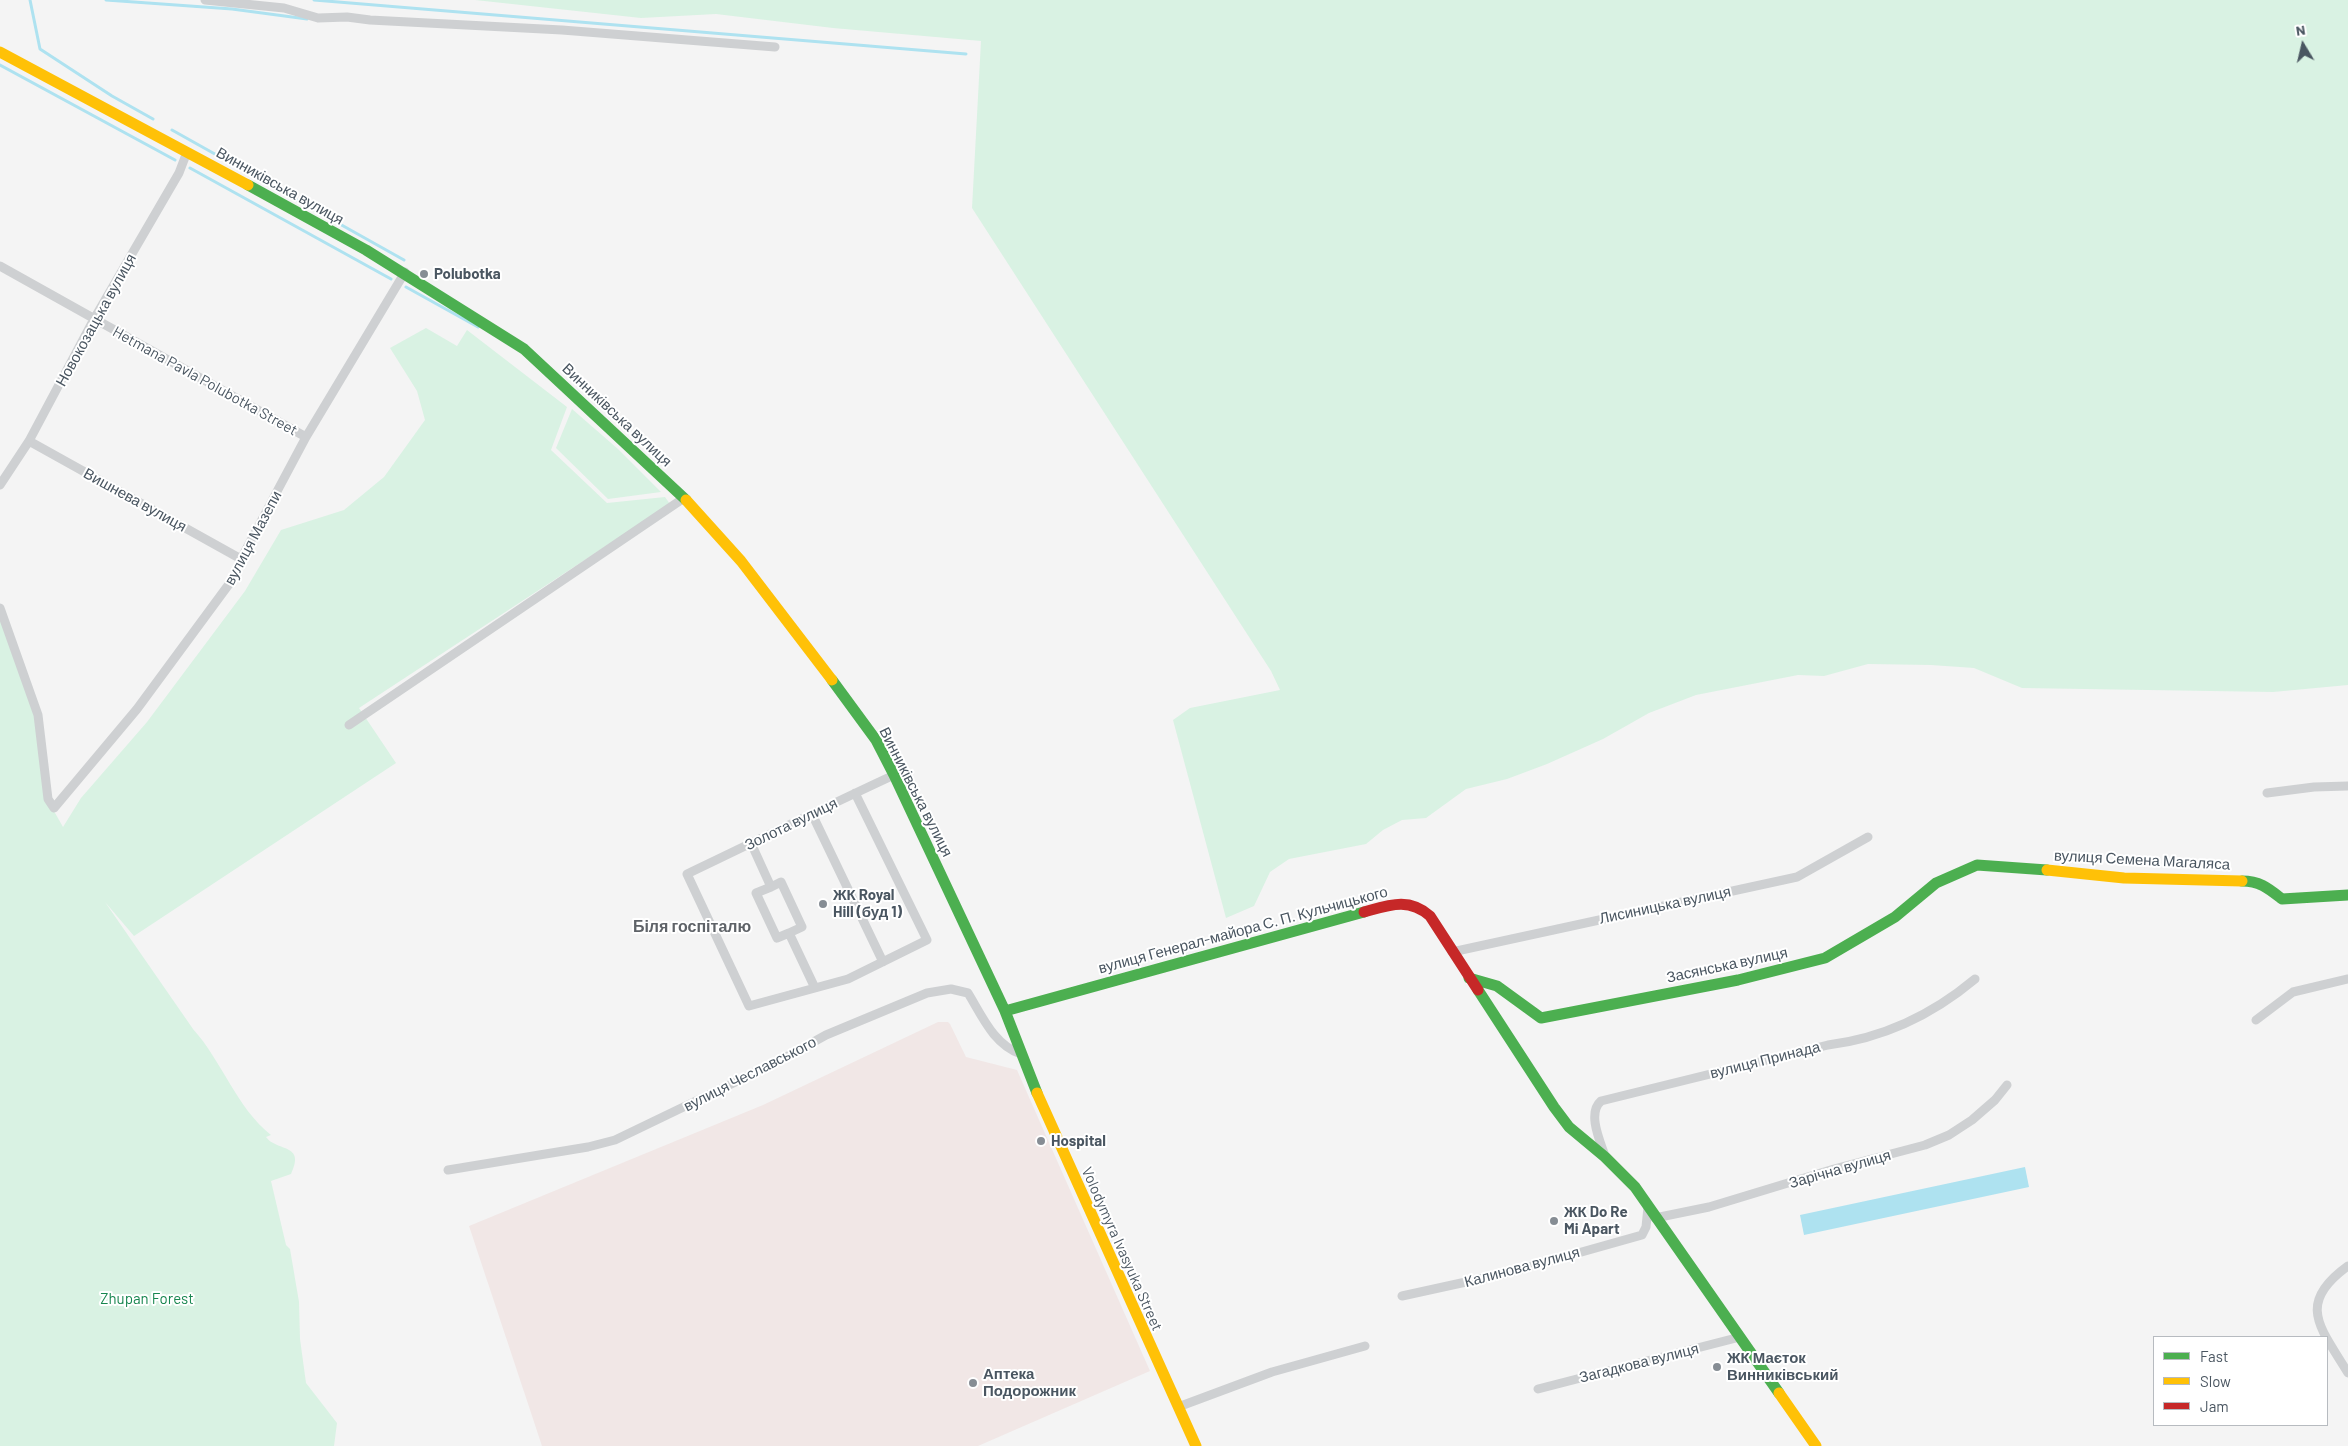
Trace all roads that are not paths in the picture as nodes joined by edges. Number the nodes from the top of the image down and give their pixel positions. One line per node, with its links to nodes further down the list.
1 (205, 0): 2 (street)
2 (775, 46)
3 (0, 52): 4 (street, Винниківська вулиця)
4 (187, 152): 6 (street, Винниківська вулиця); 7 (street, Новокозацька вулиця)
5 (0, 266): 7 (street, Hetmana Pavla Polubotka Street)
6 (405, 272): 8 (street, вулиця Мазепи); 11 (street, Винниківська вулиця)
7 (94, 319): 8 (street, Hetmana Pavla Polubotka Street); 9 (street, Новокозацька вулиця)
8 (306, 438): 12 (street, вулиця Мазепи)
9 (29, 441): 10 (street, Новокозацька вулиця); 12 (street, Вишнева вулиця)
10 (0, 485)
11 (684, 498): 14 (street); 15 (street, Винниківська вулиця)
12 (241, 559): 13 (street, вулиця Мазепи)
13 (0, 608)
14 (349, 725)
15 (894, 775): 17 (street, Золота вулиця); 32 (street, Винниківська вулиця)
16 (2348, 786): 18 (street)
17 (855, 793): 19 (street, Золота вулиця); 27 (street)
18 (2266, 793)
19 (812, 814): 21 (street, Золота вулиця); 27 (street)
20 (1868, 837): 26 (street, Лисиницька вулиця)
21 (751, 843): 23 (street); 31 (street, Золота вулиця)
22 (1978, 865): 24 (street, вулиця Семена Магаляса); 28 (street, Засянська вулиця)
23 (771, 886): 25 (street); 25 (street)
24 (2348, 895)
25 (789, 933): 31 (street)
26 (1452, 952): 28 (street, вулиця Генерал-майора С. П. Кульчицького); 32 (street, вулиця Генерал-майора С. П. Кульчицького)
27 (883, 962): 31 (street)
28 (1469, 978): 36 (street, вулиця Генерал-майора С. П. Кульчицького)
29 (1975, 979): 36 (street, вулиця Принада)
30 (2348, 979): 33 (street)
31 (815, 988)
32 (1005, 1011): 34 (street, Винниківська вулиця)
33 (2256, 1020)
34 (1023, 1058): 37 (street, вулиця Чеславського); 48 (street, Volodymyra Ivasyuka Street)
35 (2007, 1085): 39 (street, Зарічна вулиця)
36 (1605, 1156): 38 (street, вулиця Генерал-майора С. П. Кульчицького)
37 (448, 1170)
38 (1648, 1206): 39 (street, вулиця Генерал-майора С. П. Кульчицького); 41 (street, Калинова вулиця)
39 (1655, 1218): 43 (street, вулиця Генерал-майора С. П. Кульчицького)
40 (2348, 1266): 42 (street)
41 (1402, 1296)
42 (2326, 1336)
43 (1740, 1337): 47 (street, Загадкова вулиця); 50 (street, вулиця Генерал-майора С. П. Кульчицького)
44 (2328, 1339): 46 (street)
45 (1364, 1346): 48 (street)
46 (2348, 1373)
47 (1538, 1389)
48 (1178, 1407): 49 (street, Volodymyra Ivasyuka Street)
49 (1195, 1446)
50 (1816, 1446)

